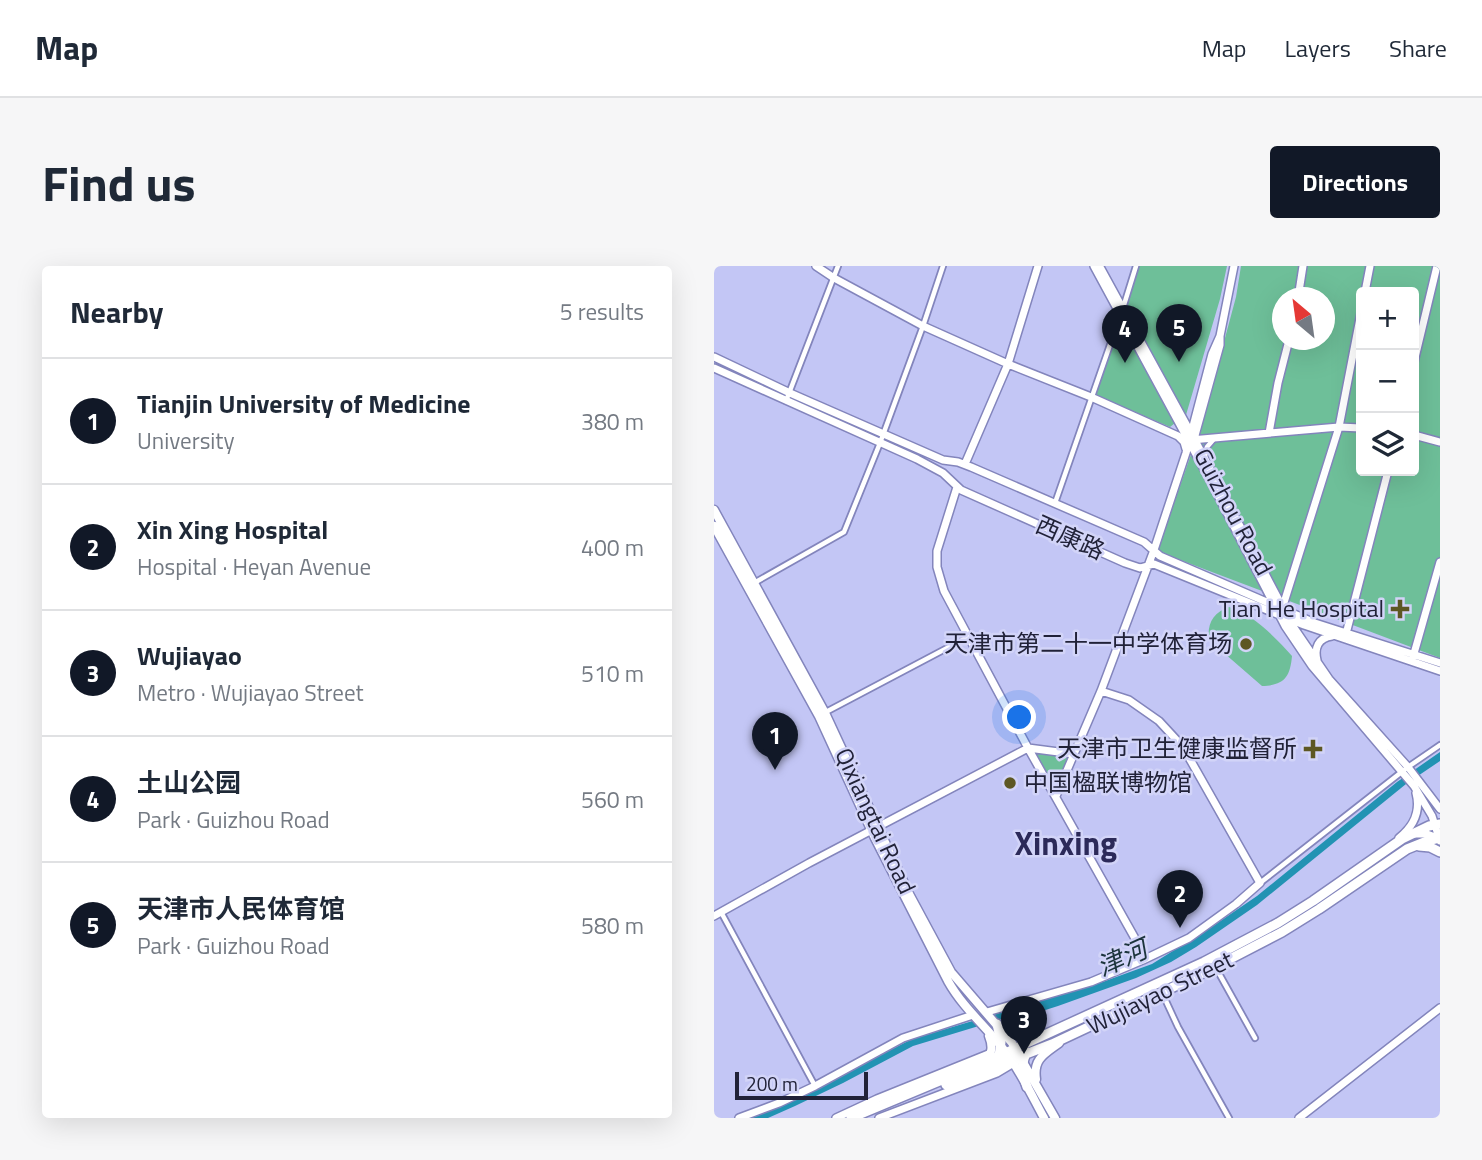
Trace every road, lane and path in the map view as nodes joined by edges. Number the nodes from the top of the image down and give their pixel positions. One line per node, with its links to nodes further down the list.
1 (816, 266): 12 (street)
2 (838, 266): 12 (street)
3 (943, 266): 16 (street)
4 (1038, 266): 22 (street)
5 (1094, 266): 15 (street, Guizhou Road)
6 (1100, 266): 15 (street, Guizhou Road)
7 (1136, 266): 15 (street)
8 (1234, 266): 17 (street)
9 (1303, 266): 13 (street)
10 (1370, 266): 14 (street)
11 (1437, 266): 20 (street)
12 (834, 278): 16 (street); 24 (street)
13 (1300, 287)
14 (1366, 287)
15 (1122, 311): 25 (street); 27 (street, Guizhou Road); 32 (street, Guizhou Road)
16 (923, 326): 22 (street); 34 (street)
17 (1220, 336): 26 (street); 32 (street)
18 (1356, 339): 28 (street)
19 (1286, 350): 30 (street)
20 (1417, 350)
21 (714, 357): 24 (street, 西康路)
22 (1008, 364): 25 (street); 38 (street)
23 (714, 369): 24 (street, 西康路)
24 (788, 397): 34 (street, 西康路)
25 (1091, 397): 36 (street); 41 (street)
26 (1196, 414): 27 (street); 32 (street)
27 (1183, 419): 32 (street, Guizhou Road)
28 (1339, 426): 29 (street); 30 (street); 49 (street)
29 (1356, 428)
30 (1269, 433): 33 (street)
31 (1419, 436): 35 (street)
32 (1191, 438): 33 (street); 36 (street); 37 (street, Guizhou Road); 48 (street, Guizhou Road)
33 (1216, 438): 37 (street)
34 (882, 439): 38 (street, 西康路); 40 (street, 西康路); 47 (street)
35 (1440, 442)
36 (1186, 453): 44 (street)
37 (1205, 460): 49 (street, Guizhou Road)
38 (965, 464): 41 (street, 西康路)
39 (1387, 476): 51 (street)
40 (957, 487): 46 (street, 西康路); 53 (street)
41 (1055, 504): 44 (street, 西康路)
42 (714, 510): 47 (main road, Qixiangtai Road)
43 (714, 526): 47 (main road, Qixiangtai Road)
44 (1154, 550): 46 (street); 48 (street, 西康路)
45 (1440, 562): 54 (street)
46 (1149, 565): 49 (street, 西康路); 57 (street)
47 (750, 585): 58 (main road, Qixiangtai Road)
48 (1273, 604): 49 (street, Guizhou Road)
49 (1280, 611): 50 (street, 西康路); 51 (street, 西康路); 62 (street, Guizhou Road)
50 (1288, 618): 52 (street, 西康路); 55 (street)
51 (1346, 634): 54 (street, 西康路)
52 (1335, 636): 54 (street, 西康路); 55 (street)
53 (969, 637): 58 (street); 60 (street)
54 (1413, 658): 56 (street, 西康路); 56 (street, 西康路)
55 (1320, 667): 62 (street)
56 (1440, 668)
57 (1101, 691): 61 (street); 71 (street)
58 (822, 715): 66 (main road, Qixiangtai Road)
59 (1440, 745): 62 (street)
60 (1028, 748): 61 (street); 64 (street); 66 (street)
61 (1074, 754): 64 (street)
62 (1405, 769): 63 (street); 71 (street)
63 (1417, 784): 65 (street); 67 (street); 68 (street)
64 (1056, 796): 73 (street)
65 (1440, 809)
66 (875, 829): 72 (street); 77 (main road, Qixiangtai Road); 78 (main road, Qixiangtai Road)
67 (1437, 834): 68 (highway, Wujiayao Street); 69 (highway, Wujiayao Street)
68 (1390, 846): 82 (highway, Wujiayao Street)
69 (1407, 849): 70 (highway); 74 (highway, Wujiayao Street)
70 (1440, 852)
71 (1260, 883): 73 (street)
72 (717, 914): 85 (street)
73 (1146, 958): 77 (street)
74 (1215, 967): 80 (highway, Wujiayao Street); 81 (street)
75 (1165, 999): 95 (street)
76 (1440, 1008): 96 (street)
77 (987, 1013): 79 (main road, Qixiangtai Road)
78 (975, 1016): 82 (main road, Qixiangtai Road); 85 (street)
79 (997, 1024): 82 (highway); 82 (main road, Qixiangtai Road)
80 (1069, 1036): 82 (highway, Wujiayao Street); 84 (main road)
81 (1255, 1038)
82 (1008, 1055): 83 (highway); 84 (main road, Qixiangtai Road); 86 (main road, Qixiangtai Road); 87 (highway, Wujiayao Street); 87 (highway, Wujiayao Street); 89 (street); 92 (street)
83 (1023, 1070): 84 (main road); 86 (highway)
84 (1038, 1085): 94 (main road, Qixiangtai Road)
85 (815, 1086): 88 (street)
86 (1027, 1087): 93 (main road, Qixiangtai Road)
87 (923, 1091): 90 (highway, Wujiayao Street); 91 (highway, Wujiayao Street)
88 (739, 1118)
89 (836, 1118)
90 (851, 1118)
91 (863, 1118)
92 (879, 1118)
93 (1044, 1118)
94 (1055, 1118)
95 (1229, 1118)
96 (1299, 1118)

